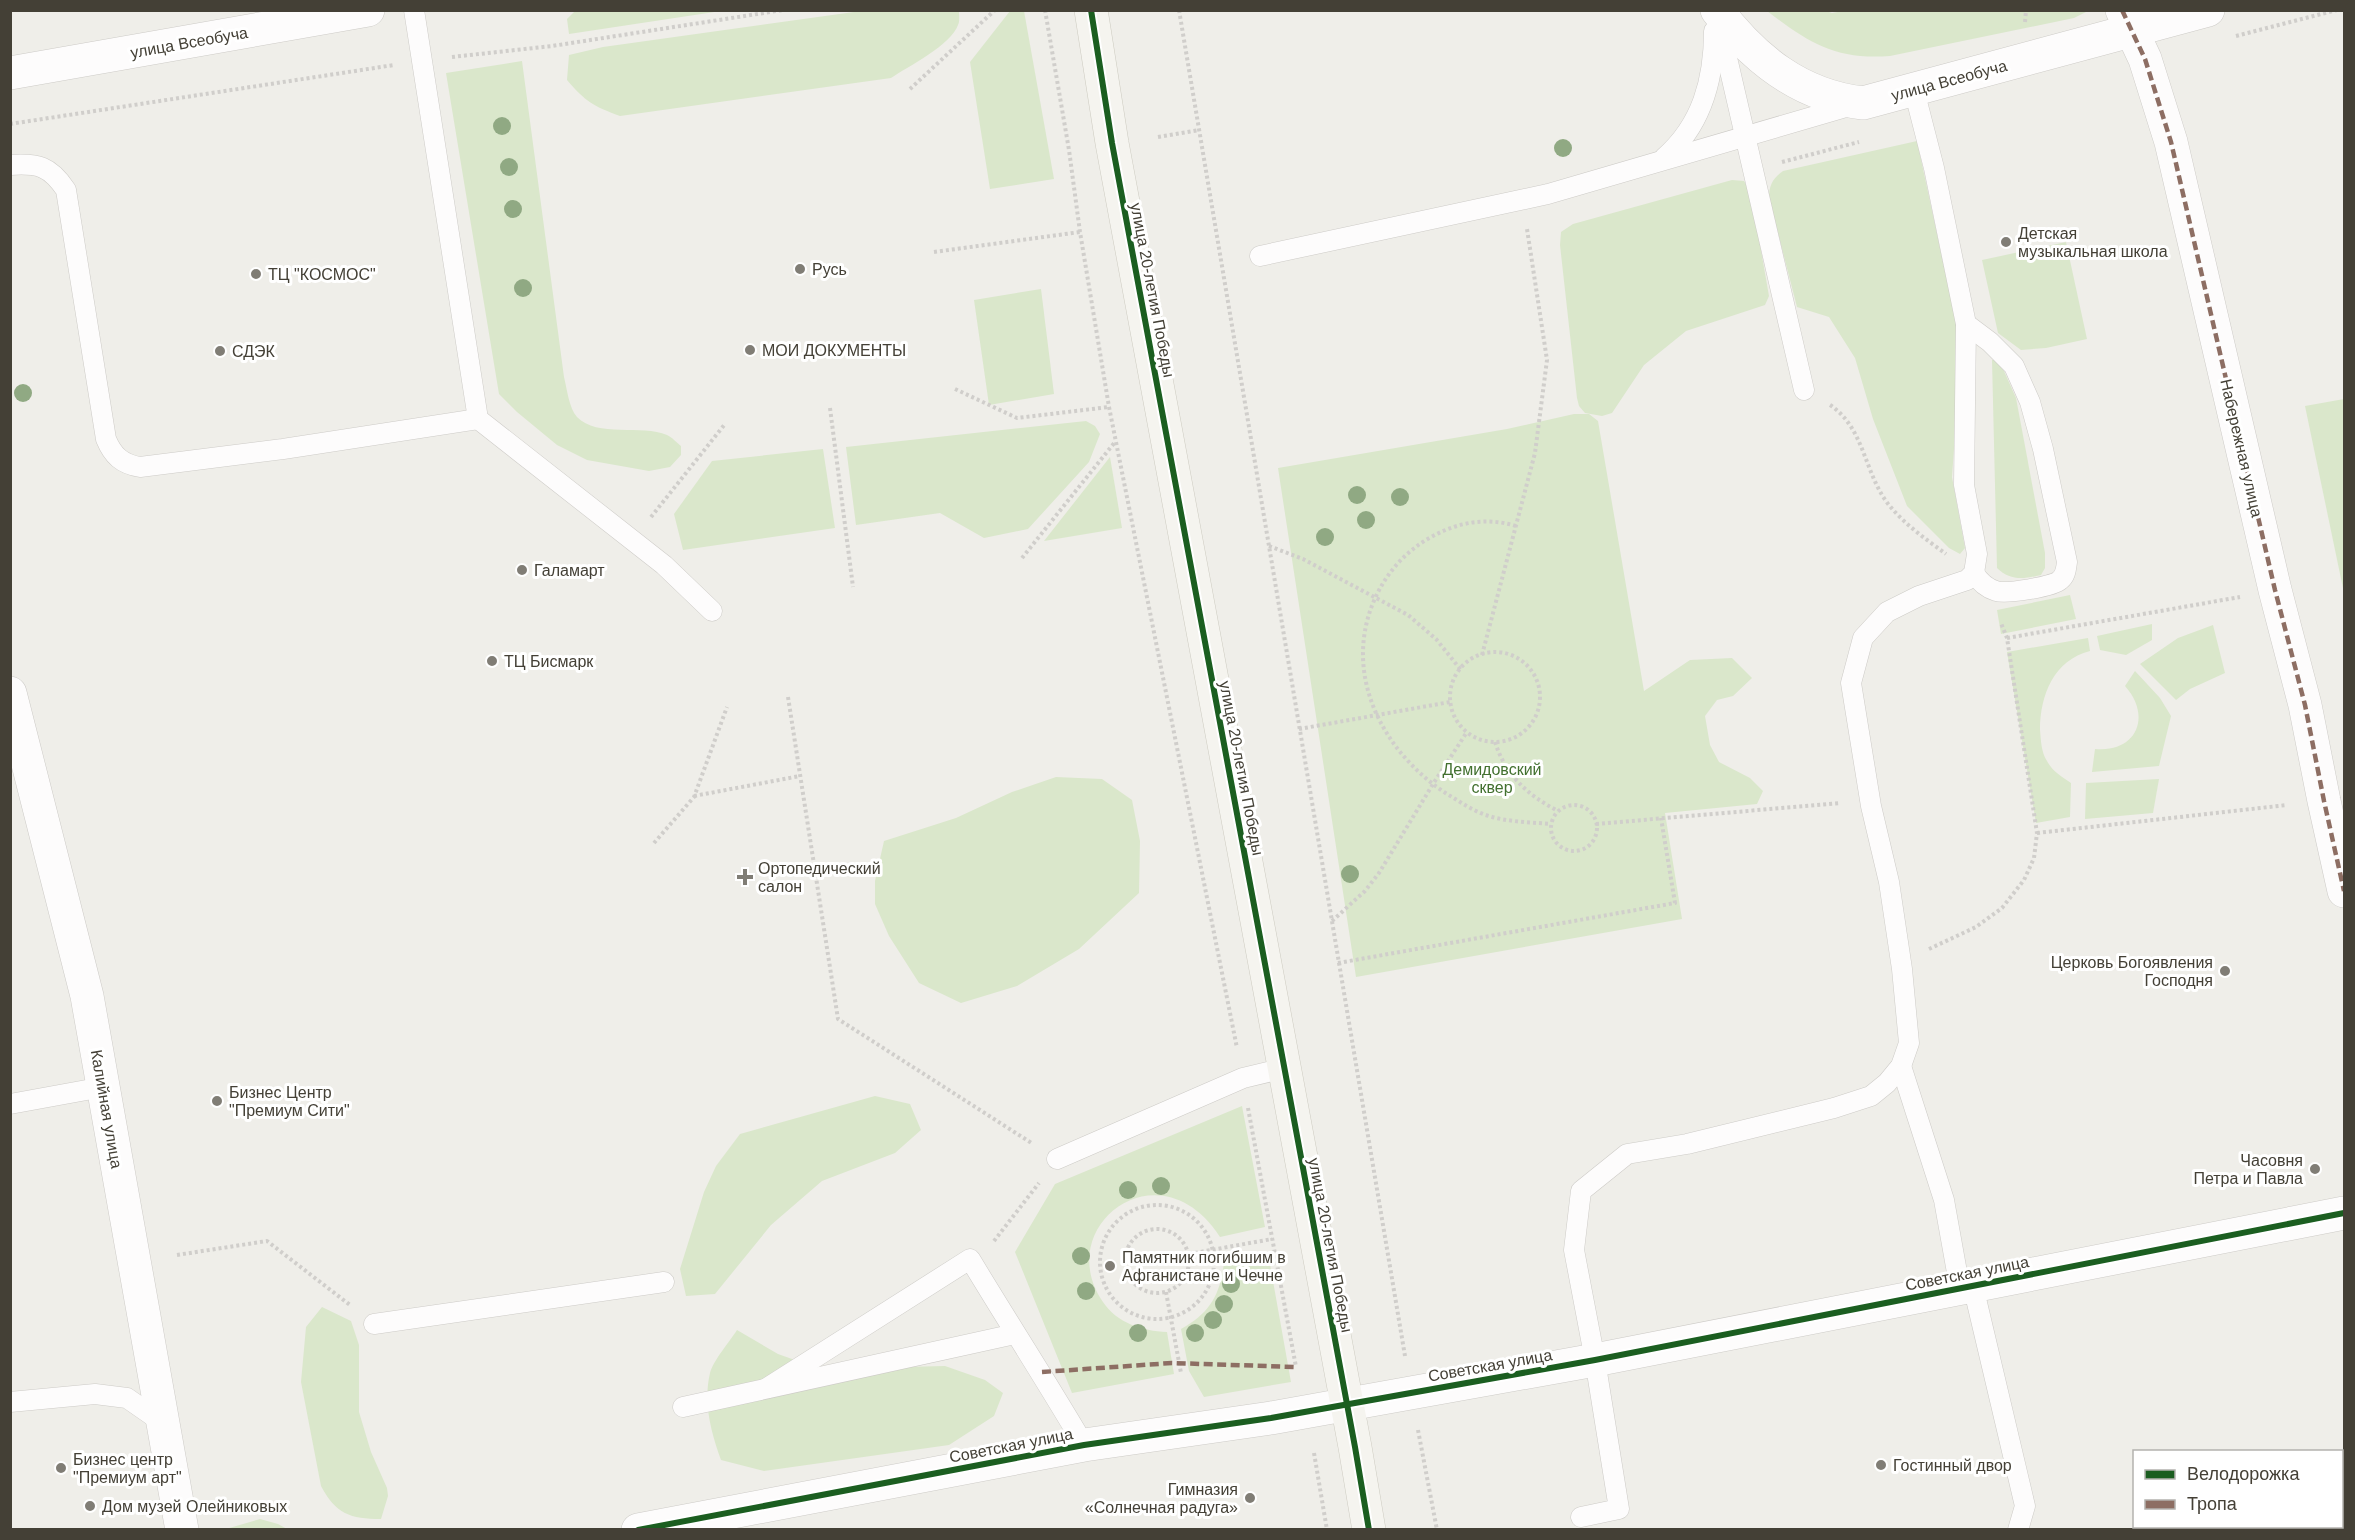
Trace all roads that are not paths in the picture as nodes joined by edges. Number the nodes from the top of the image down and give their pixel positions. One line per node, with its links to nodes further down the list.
1 (368, 10): 7 (street, улица Всеобуча)
2 (414, 10): 16 (lane)
3 (1091, 10): 22 (street, улица 20-летия Победы)
4 (1716, 10): 9 (street, улица Всеобуча); 10 (lane); 11 (lane)
5 (2208, 10): 6 (street, улица Всеобуча)
6 (2127, 20): 8 (street, улица Всеобуча); 20 (street, Набережная улица)
7 (10, 73)
8 (1914, 90): 9 (street, улица Всеобуча); 14 (lane)
9 (1863, 103): 10 (lane)
10 (1745, 136): 11 (lane); 15 (lane)
11 (1659, 161): 13 (lane)
12 (10, 165): 16 (lane)
13 (1260, 256)
14 (1966, 324): 17 (lane); 17 (lane)
15 (1804, 390)
16 (478, 419): 18 (lane)
17 (1980, 580): 21 (lane)
18 (712, 611)
19 (10, 693): 23 (street, Калийная улица)
20 (2344, 891)
21 (1901, 1066): 28 (lane); 31 (lane)
22 (1285, 1068): 25 (lane); 34 (street, улица 20-летия Победы)
23 (103, 1088): 24 (lane); 36 (street, Калийная улица)
24 (10, 1104)
25 (1057, 1159)
26 (2344, 1213): 28 (street, Советская улица)
27 (664, 1282): 29 (lane)
28 (1966, 1287): 31 (street, Советская улица); 42 (lane)
29 (375, 1324)
30 (1015, 1334): 32 (lane); 32 (lane); 37 (lane)
31 (1595, 1360): 34 (street, Советская улица); 38 (lane)
32 (767, 1388): 35 (lane)
33 (10, 1402): 36 (lane)
34 (1347, 1405): 37 (street, Советская улица); 41 (street, улица 20-летия Победы)
35 (683, 1407)
36 (163, 1424): 39 (street, Калийная улица)
37 (1084, 1445): 40 (street, Советская улица)
38 (1581, 1517)
39 (182, 1530)
40 (638, 1530)
41 (1369, 1530)
42 (2018, 1530)

